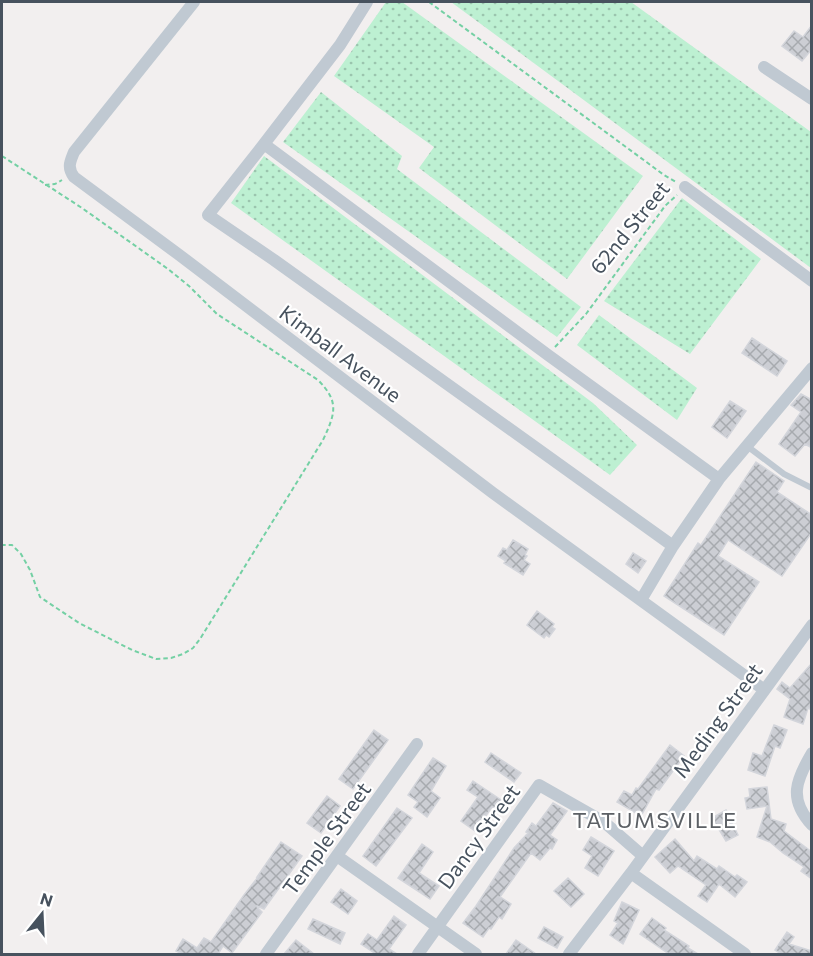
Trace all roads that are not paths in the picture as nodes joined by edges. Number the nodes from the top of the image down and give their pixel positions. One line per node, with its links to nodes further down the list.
1 (194, 2): 13 (street, Kimball Avenue)
2 (367, 2): 5 (street)
3 (764, 67): 4 (street)
4 (812, 99)
5 (264, 144): 10 (street); 12 (street)
6 (685, 187): 7 (street, 62nd Street)
7 (812, 281)
8 (812, 368): 9 (street)
9 (746, 446): 10 (street); 11 (lane)
10 (719, 479): 12 (street)
11 (812, 488)
12 (673, 546): 13 (street)
13 (641, 600): 15 (street, Kimball Avenue)
14 (812, 625): 15 (street, Meding Street)
15 (763, 689): 20 (street, Meding Street)
16 (417, 744): 19 (street, Temple Street)
17 (811, 754): 18 (street)
18 (812, 825)
19 (337, 856): 22 (street); 23 (street, Temple Street)
20 (643, 856): 21 (street, Meding Street); 22 (street, Dancy Street)
21 (631, 873): 26 (street, Meding Street); 27 (street)
22 (437, 927): 24 (street, Dancy Street); 25 (street)
23 (266, 954)
24 (418, 954)
25 (476, 954)
26 (569, 954)
27 (745, 954)

